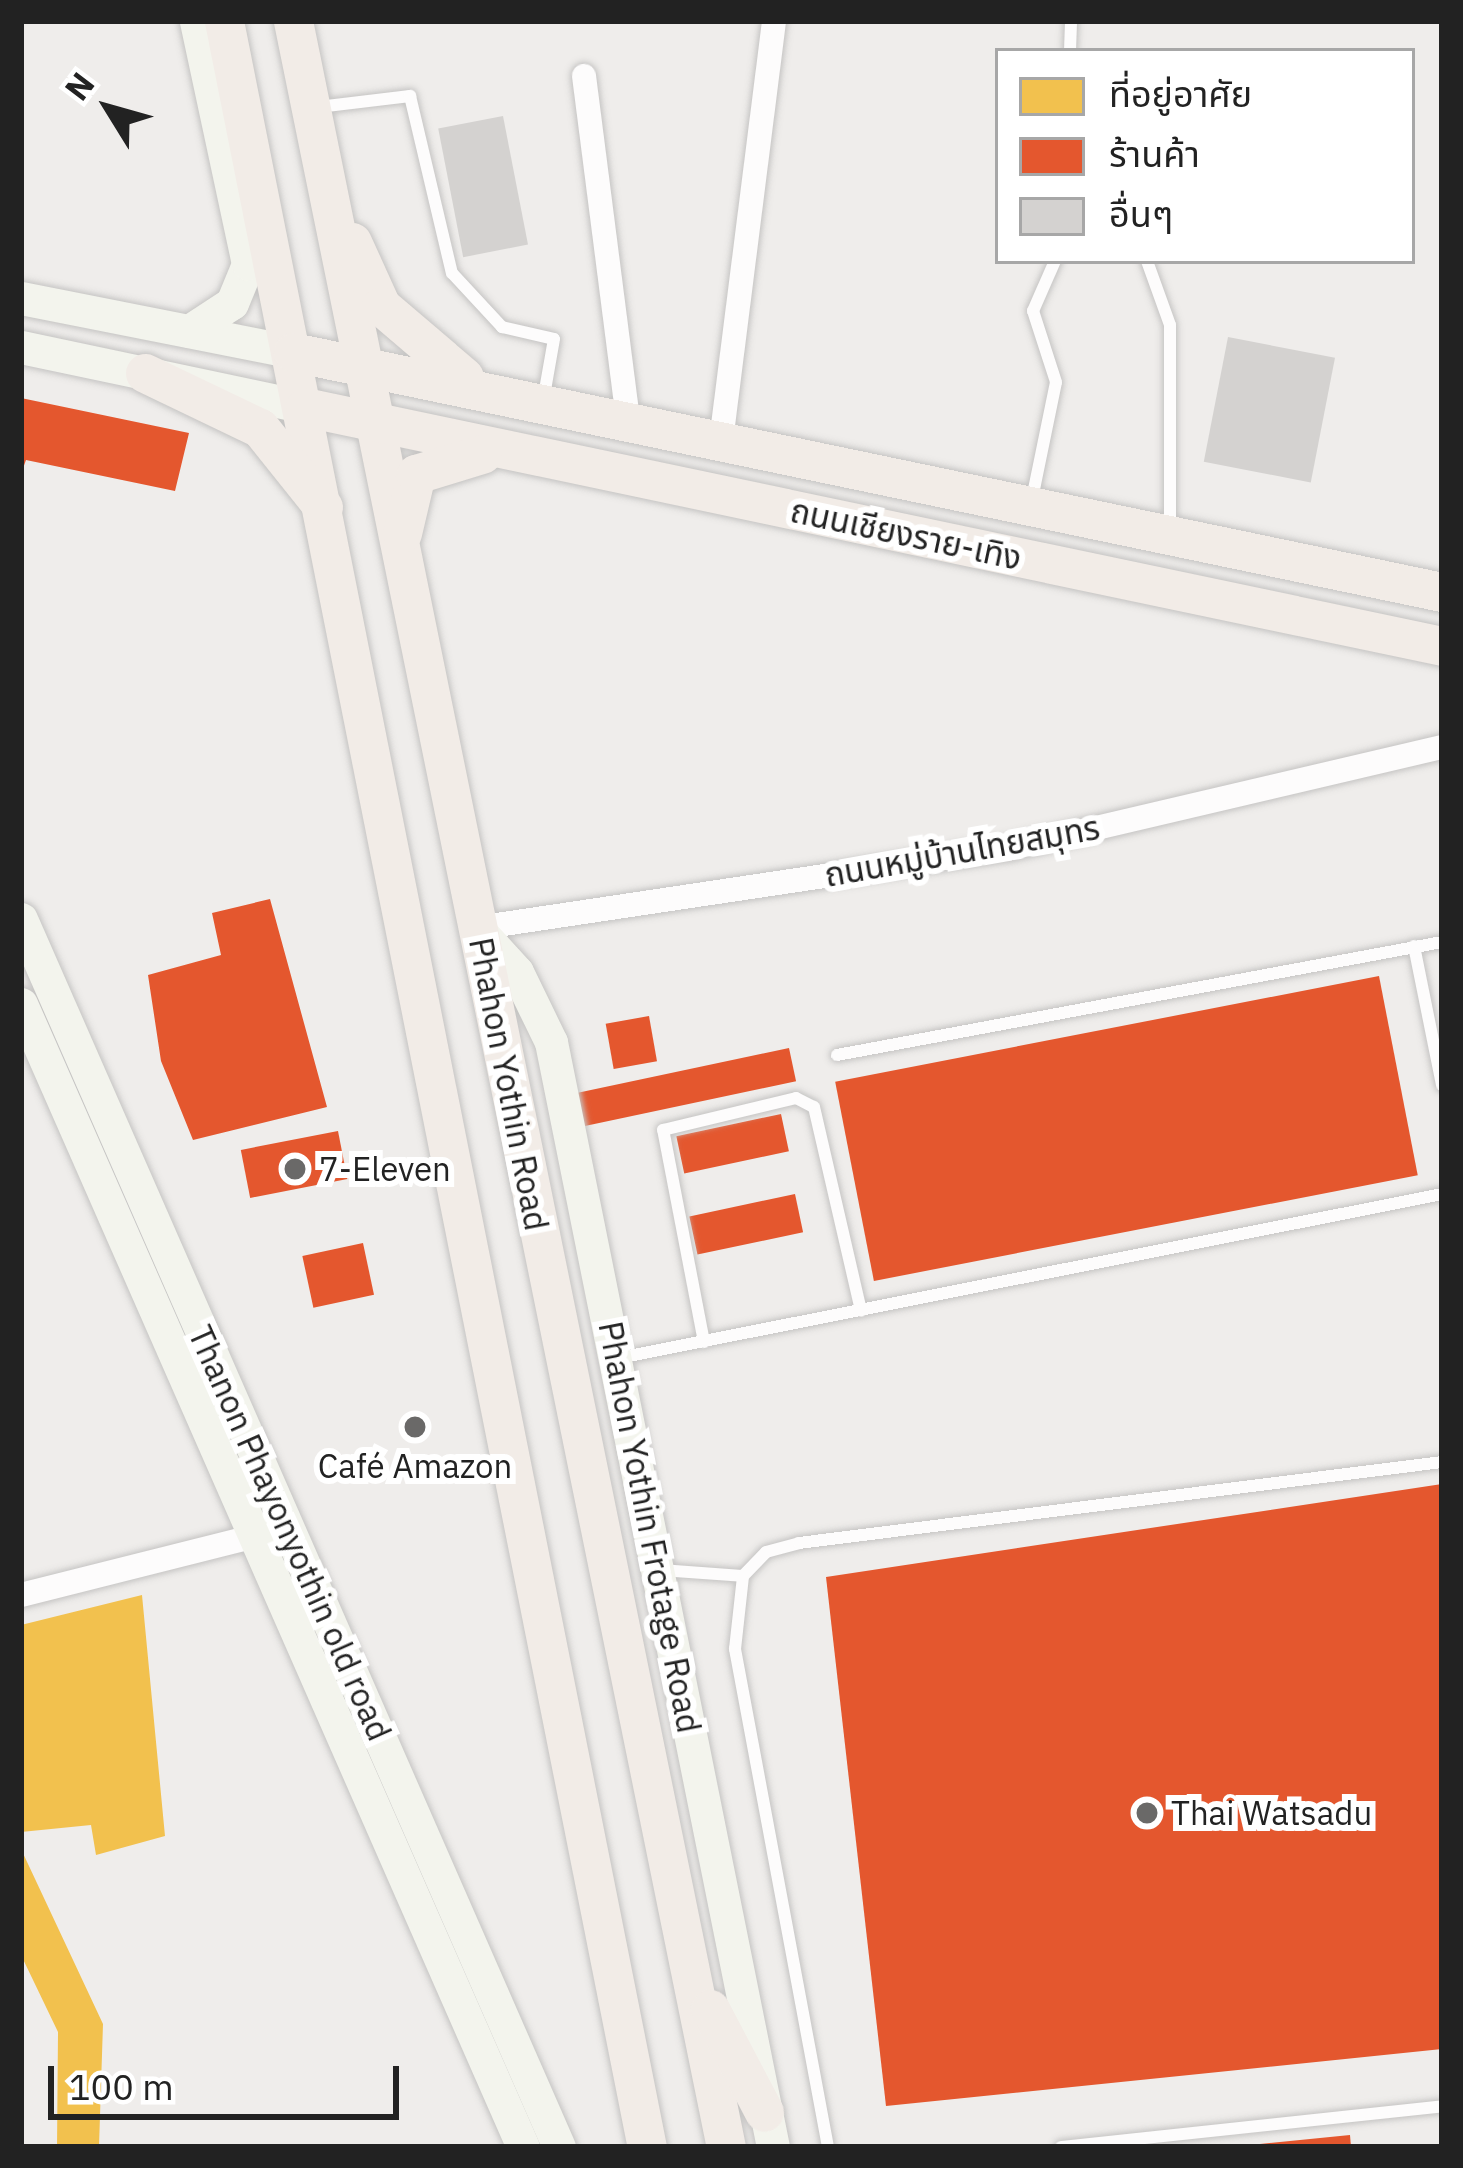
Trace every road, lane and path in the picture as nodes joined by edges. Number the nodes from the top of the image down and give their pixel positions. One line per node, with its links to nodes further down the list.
1 (196, 21): 11 (main road)
2 (224, 21): 13 (main road, Phahon Yothin Road)
3 (293, 21): 6 (main road, Phahon Yothin Road)
4 (774, 21): 21 (street)
5 (584, 76): 19 (street)
6 (310, 108): 7 (main road, Phahon Yothin Road); 17 (lane)
7 (319, 152): 14 (main road, Phahon Yothin Road); 16 (main road)
8 (1053, 264): 23 (lane)
9 (1148, 264): 25 (lane)
10 (21, 298): 11 (main road)
11 (189, 331): 13 (main road)
12 (21, 347): 15 (main road)
13 (293, 352): 14 (main road); 18 (main road, Phahon Yothin Road)
14 (357, 363): 16 (main road); 20 (main road, Phahon Yothin Road)
15 (145, 373): 18 (main road); 24 (main road)
16 (489, 393): 17 (main road)
17 (543, 403): 19 (main road)
18 (305, 407): 20 (main road, ถนนเชียงราย-เทิง); 24 (main road, Phahon Yothin Road)
19 (628, 421): 21 (main road)
20 (370, 422): 22 (main road, ถนนเชียงราย-เทิง); 26 (main road, Phahon Yothin Road)
21 (721, 441): 23 (main road)
22 (512, 452): 26 (main road); 28 (main road, ถนนเชียงราย-เทิง)
23 (1030, 506): 25 (main road)
24 (326, 511): 52 (main road, Phahon Yothin Road)
25 (1170, 535): 27 (main road)
26 (402, 557): 31 (main road, Phahon Yothin Road)
27 (1442, 592)
28 (1442, 646)
29 (1442, 747): 31 (street, ถนนหมู่บ้านไทยสมุทร)
30 (21, 919): 42 (main road, Thanon Phayonyothin old road)
31 (478, 928): 40 (main road, Phahon Yothin Frotage Road); 47 (main road, Phahon Yothin Road)
32 (1442, 942): 33 (lane)
33 (1414, 946): 35 (lane); 36 (lane)
34 (21, 1004): 43 (main road, Thanon Phayonyothin old road)
35 (837, 1055)
36 (1442, 1085)
37 (1442, 1194): 38 (lane)
38 (861, 1311): 39 (lane); 39 (lane)
39 (704, 1342): 40 (lane)
40 (617, 1358): 44 (main road, Phahon Yothin Frotage Road)
41 (1442, 1462): 45 (lane)
42 (287, 1526): 43 (street); 51 (main road, Thanon Phayonyothin old road)
43 (254, 1538): 46 (street); 50 (main road, Thanon Phayonyothin old road)
44 (659, 1570): 45 (lane); 49 (main road, Phahon Yothin Frotage Road)
45 (743, 1576): 54 (lane)
46 (21, 1595)
47 (687, 1967): 49 (main road); 53 (main road, Phahon Yothin Road)
48 (1442, 2106): 55 (lane)
49 (769, 2130)
50 (523, 2147)
51 (560, 2147)
52 (647, 2147)
53 (726, 2147)
54 (828, 2147)
55 (1061, 2147)

